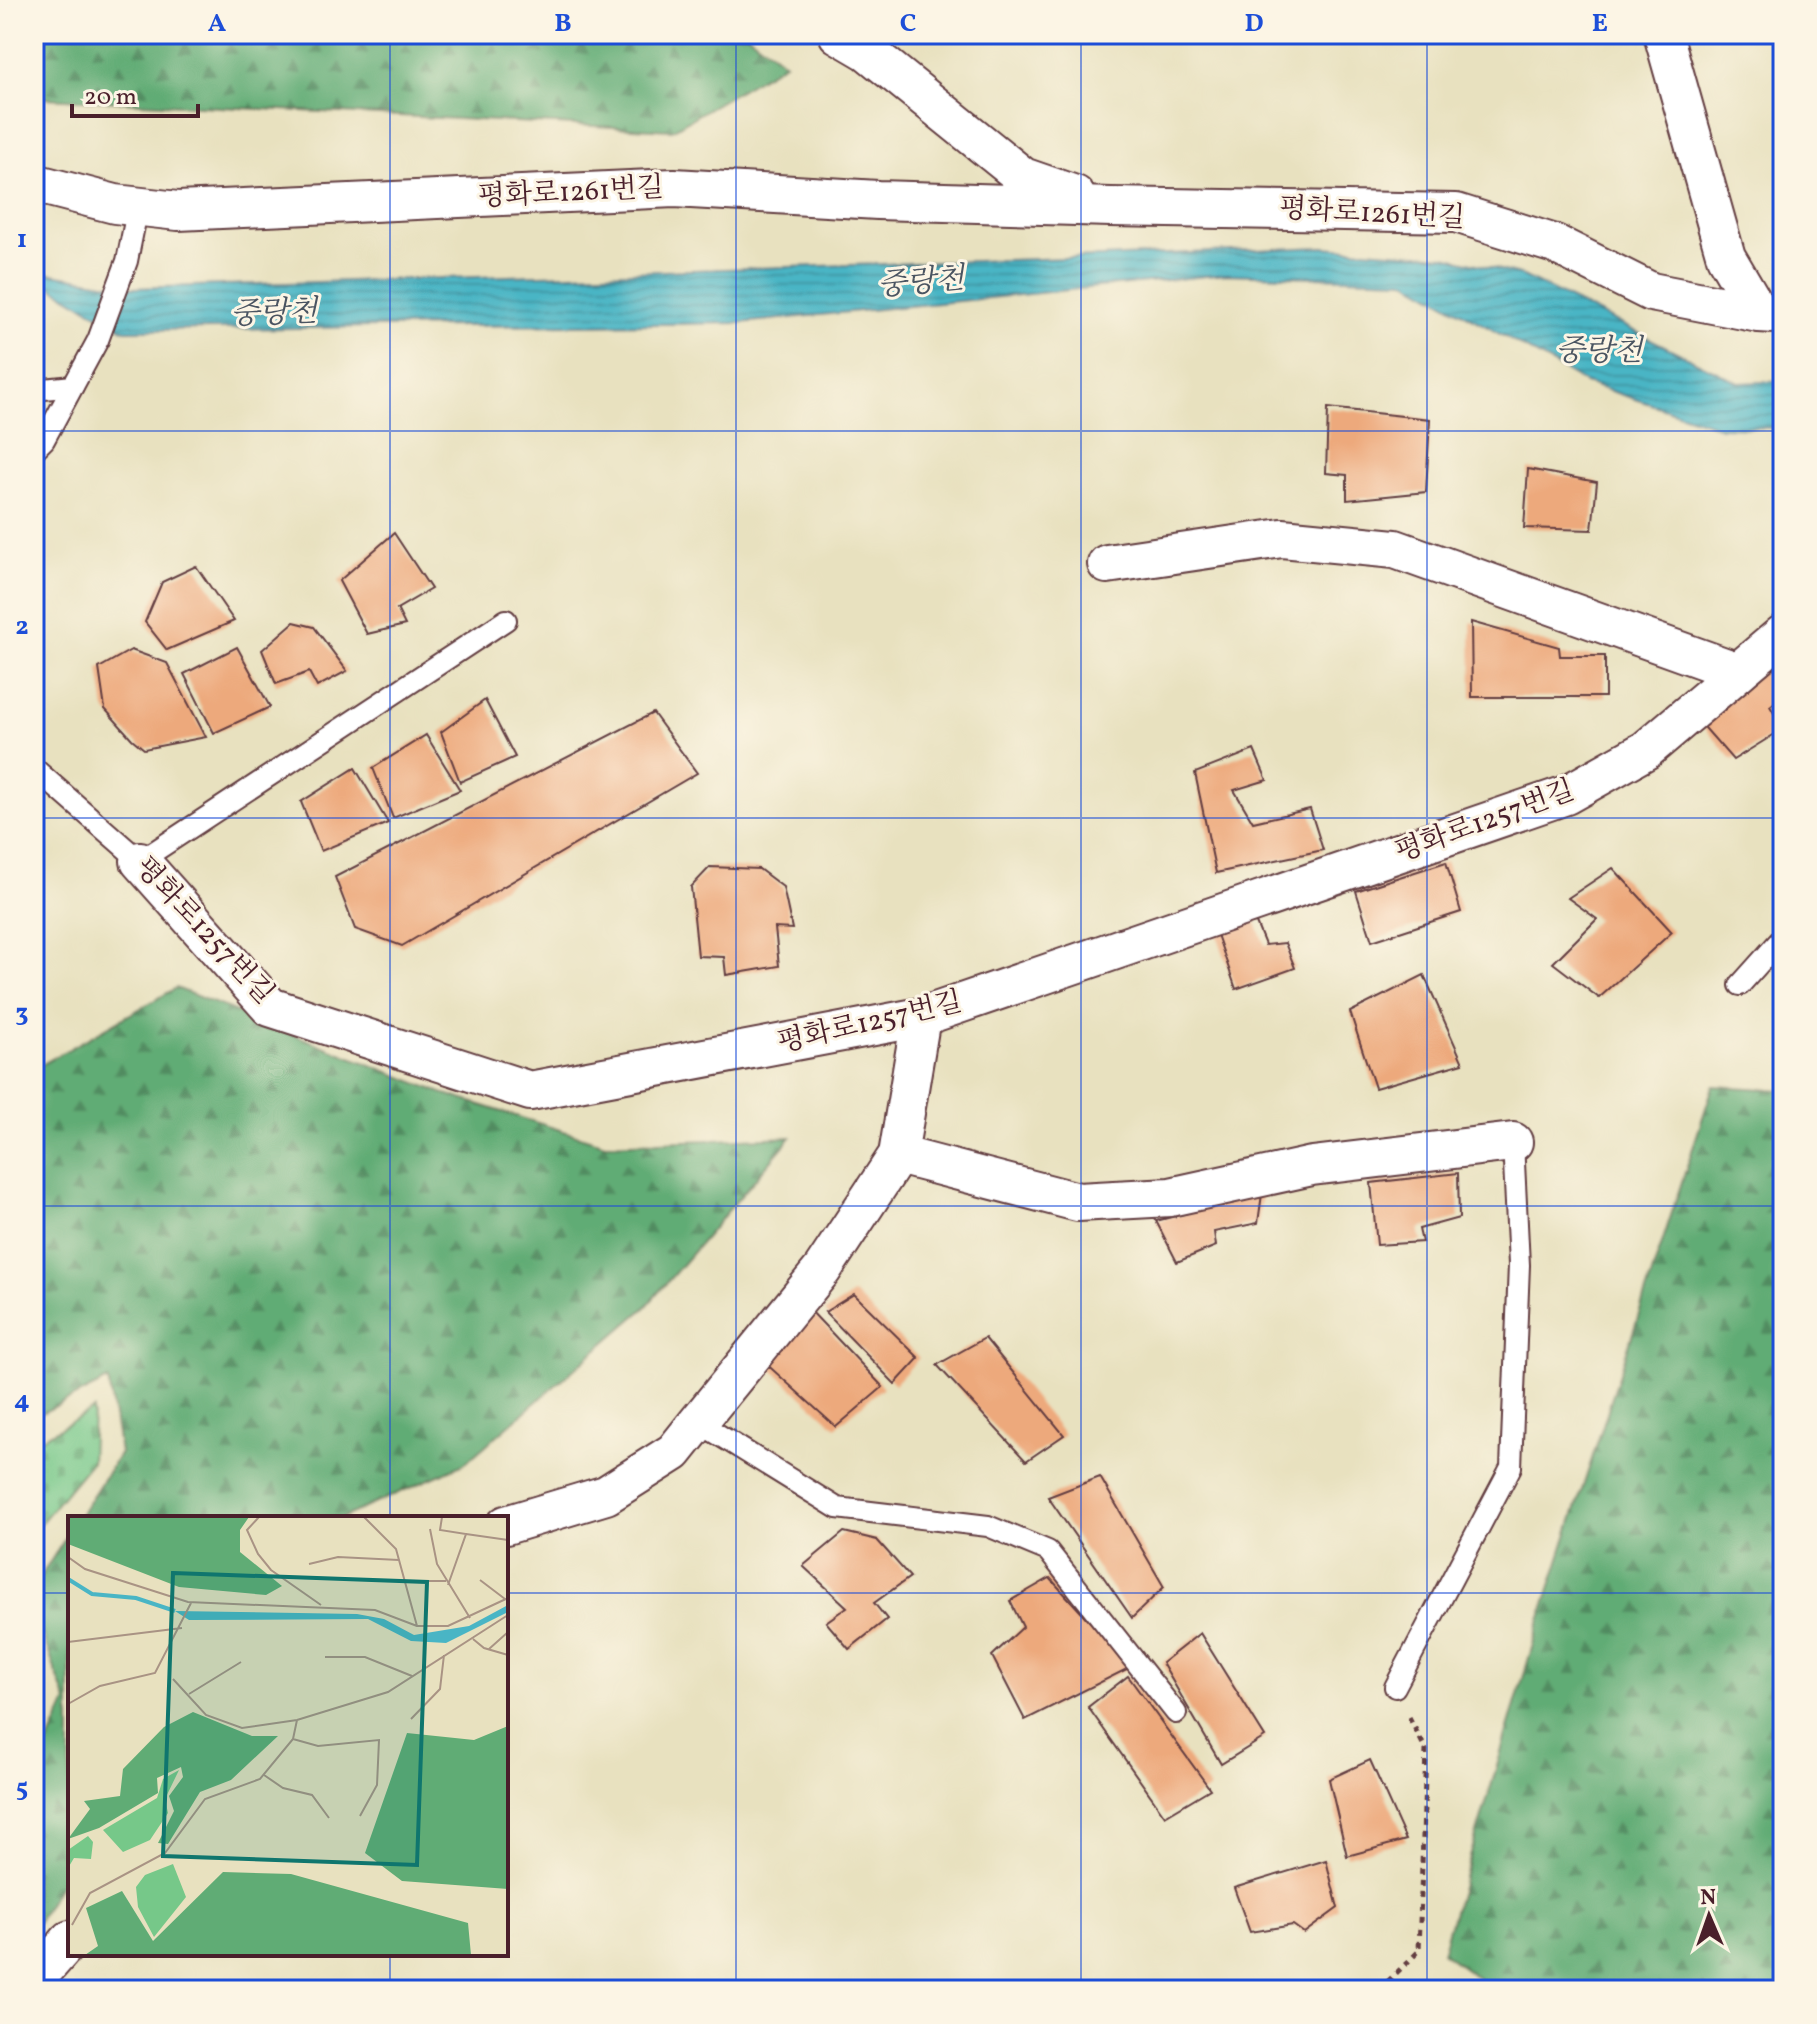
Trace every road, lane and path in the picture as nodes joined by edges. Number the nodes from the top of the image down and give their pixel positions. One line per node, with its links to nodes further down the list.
1 (838, 34): 5 (street, 평화로1261번길)
2 (1663, 34): 6 (street, 평화로1261번길)
3 (34, 183): 4 (street, 평화로1261번길)
4 (138, 206): 5 (street, 평화로1261번길); 7 (lane)
5 (1111, 207): 6 (street, 평화로1261번길)
6 (1771, 314)
7 (73, 386): 8 (lane); 9 (lane)
8 (34, 390)
9 (34, 450)
10 (1107, 564): 13 (street)
11 (506, 620): 15 (lane)
12 (1783, 634): 13 (street, 평화로1257번길)
13 (1738, 672): 18 (street, 평화로1257번길)
14 (34, 768): 15 (lane, 평화로1257번길)
15 (140, 861): 18 (street, 평화로1257번길)
16 (1783, 937): 17 (lane)
17 (1740, 985)
18 (921, 1017): 20 (street)
19 (1513, 1142): 20 (street); 23 (lane)
20 (898, 1155): 21 (street)
21 (698, 1422): 22 (street); 24 (lane)
22 (508, 1524)
23 (1395, 1687): 27 (path)
24 (1176, 1713)
25 (68, 1942): 26 (street)
26 (34, 1981)
27 (1379, 1990)

